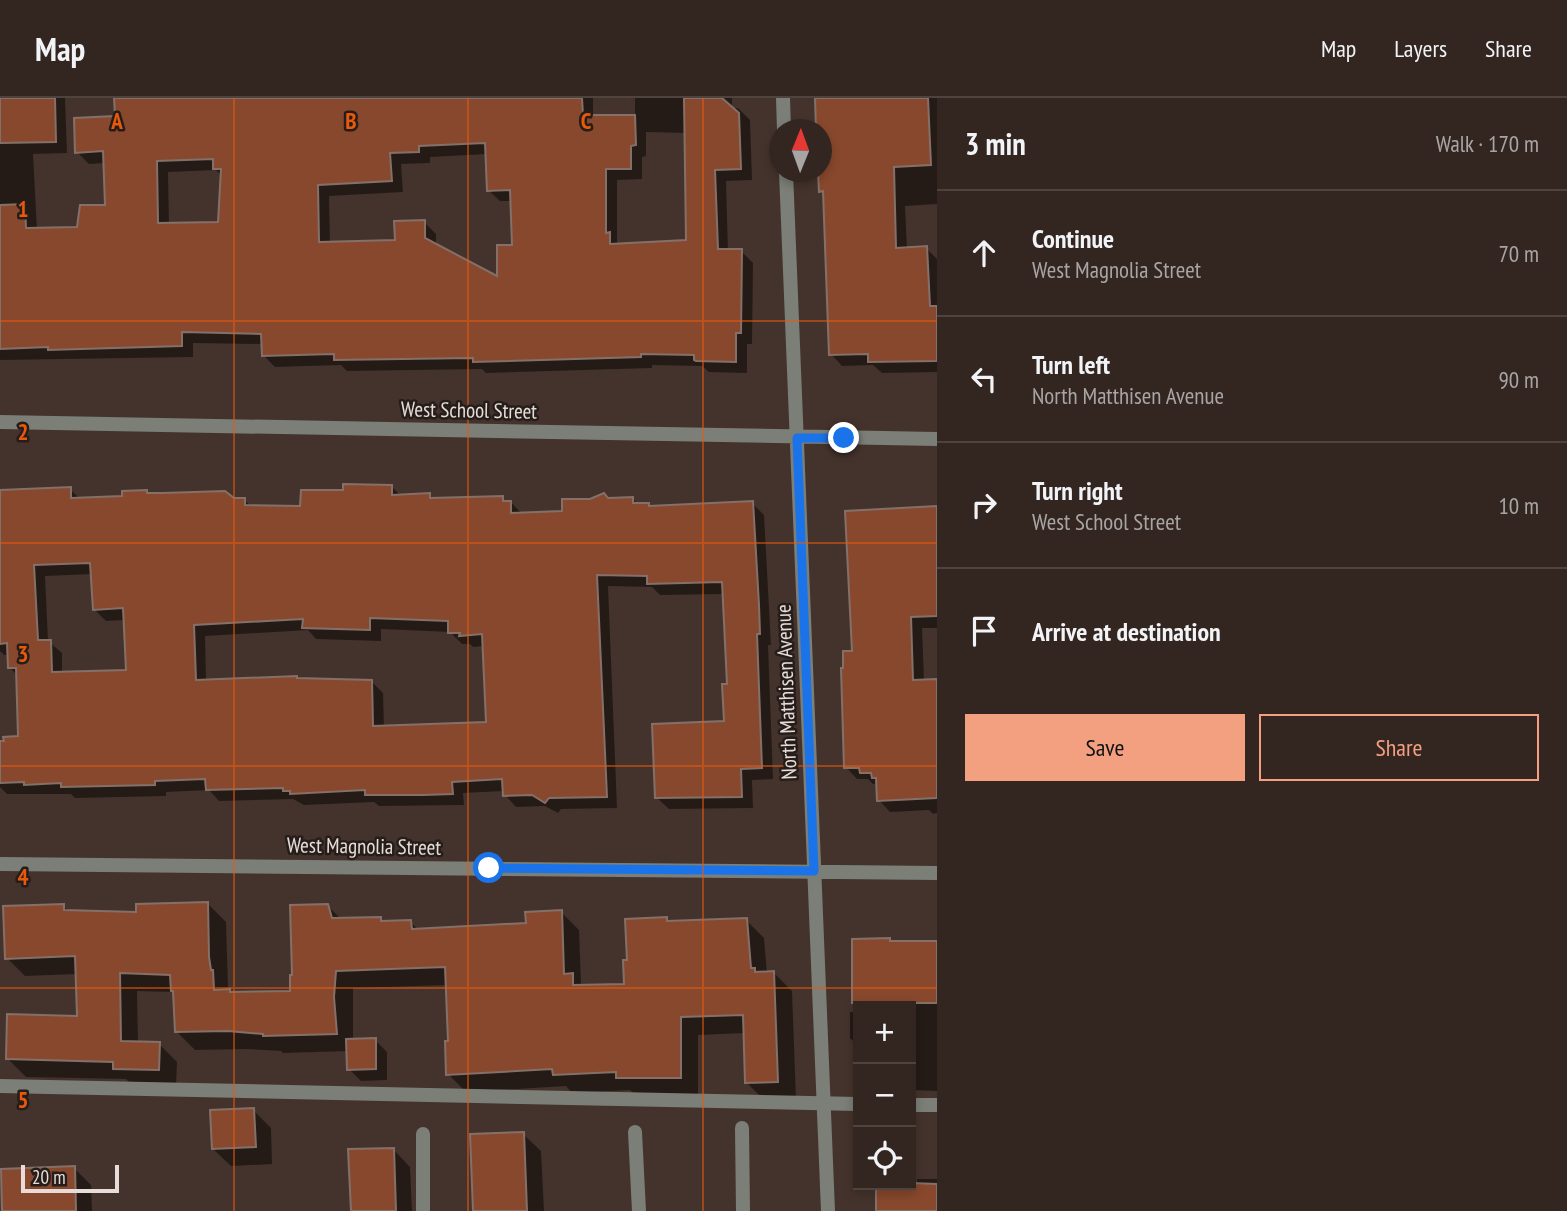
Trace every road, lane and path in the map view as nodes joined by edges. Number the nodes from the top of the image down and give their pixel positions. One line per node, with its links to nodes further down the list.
1 (783, 98): 2 (street)
2 (784, 119)
3 (786, 182): 5 (street, North Matthisen Avenue)
4 (0, 422): 5 (street, West School Street)
5 (797, 438): 6 (street, West School Street); 8 (street, North Matthisen Avenue)
6 (937, 439)
7 (0, 864): 8 (street, West Magnolia Street)
8 (814, 871): 9 (street, West Magnolia Street); 11 (street, North Matthisen Avenue)
9 (937, 873)
10 (0, 1086): 11 (street)
11 (824, 1103): 12 (street); 21 (street, North Matthisen Avenue)
12 (853, 1104)
13 (916, 1105): 14 (street)
14 (937, 1105)
15 (742, 1128): 20 (street)
16 (635, 1132): 19 (street)
17 (423, 1134): 18 (street)
18 (423, 1211)
19 (639, 1211)
20 (743, 1211)
21 (828, 1211)

